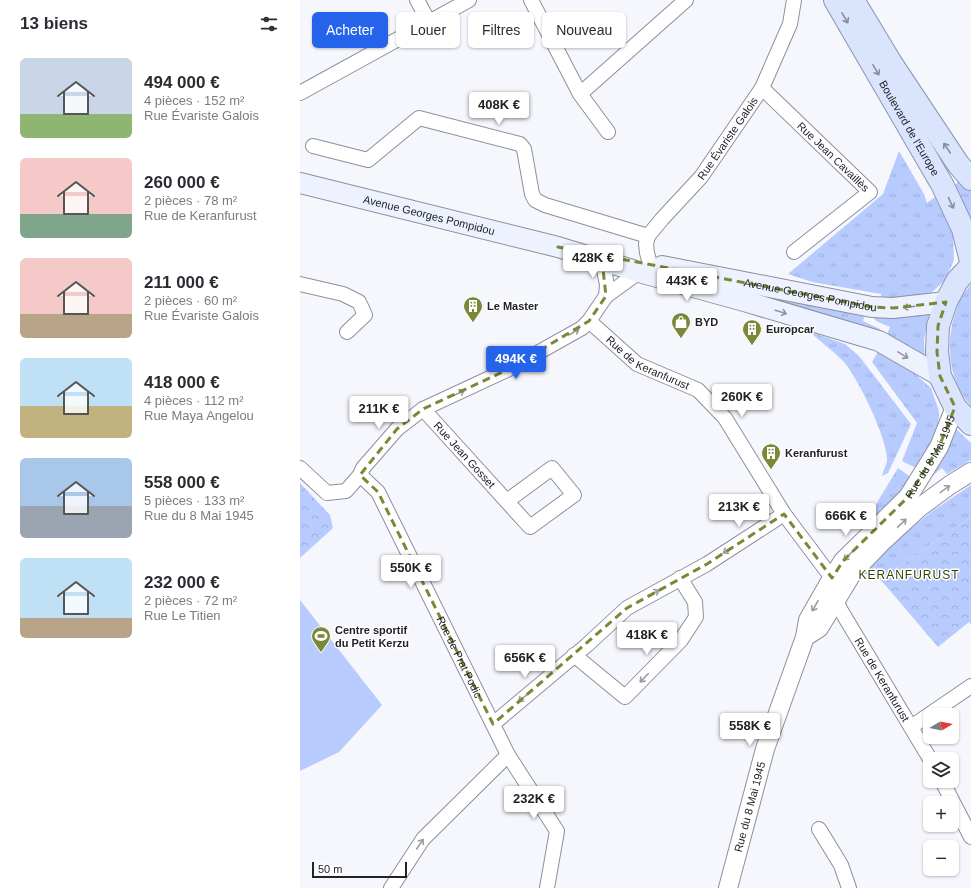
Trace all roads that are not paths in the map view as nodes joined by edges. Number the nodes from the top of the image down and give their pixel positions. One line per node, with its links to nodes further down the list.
1 (417, 0): 8 (street)
2 (469, 0): 9 (street)
3 (531, 0): 13 (street)
4 (686, 0): 13 (street)
5 (794, 0): 11 (street, Rue Évariste Galois)
6 (835, 0): 22 (main road, Boulevard de l'Europe, one-way to 22)
7 (853, 0): 16 (main road, Boulevard de l'Europe, one-way to 7)
8 (424, 12)
9 (447, 12)
10 (396, 40): 12 (street)
11 (762, 88): 18 (street, Rue Évariste Galois); 20 (street, Rue Jean Cavaillès)
12 (300, 93)
13 (580, 94): 14 (street)
14 (608, 132)
15 (313, 146): 18 (street)
16 (971, 179)
17 (300, 183): 19 (main road, Avenue Georges Pompidou)
18 (648, 236): 24 (street)
19 (558, 247): 21 (main road, Avenue Georges Pompidou); 24 (main road, Avenue Georges Pompidou)
20 (794, 252)
21 (602, 260): 24 (main road, Avenue Georges Pompidou); 26 (street)
22 (971, 261)
23 (971, 266): 27 (main road)
24 (644, 268): 26 (street); 27 (main road, Avenue Georges Pompidou, one-way to 24); 30 (main road, Avenue Georges Pompidou, one-way to 30)
25 (300, 284): 29 (street)
26 (606, 296): 28 (street)
27 (946, 302): 30 (main road)
28 (589, 321): 32 (street, one-way to 28); 38 (street, Rue de Keranfurust)
29 (347, 332)
30 (940, 376): 31 (main road)
31 (955, 407): 33 (main road); 40 (street, Rue du 8 Mai 1945, one-way to 40)
32 (423, 409): 36 (street); 37 (street, Rue Jean Gosset)
33 (971, 424)
34 (300, 468): 36 (street)
35 (971, 472): 41 (street, Rue du 8 Mai 1945, one-way to 35)
36 (360, 475): 45 (street, Rue de Prat Podic)
37 (507, 501): 37 (street, Rue Jean Gosset)
38 (784, 514): 39 (street, one-way to 39); 40 (street, Rue de Keranfurust)
39 (680, 578): 43 (street, one-way to 39); 43 (street, one-way to 43)
40 (832, 578): 42 (street, Rue du 8 Mai 1945, one-way to 42)
41 (836, 599): 42 (street, Rue du 8 Mai 1945); 46 (street, Rue de Keranfurust)
42 (805, 637): 54 (street, Rue du 8 Mai 1945)
43 (574, 655): 45 (street, one-way to 45)
44 (971, 686): 46 (street)
45 (493, 724): 48 (street, Rue de Prat Podic)
46 (911, 727): 47 (street, Rue de Keranfurust)
47 (926, 752)
48 (508, 755): 52 (street, one-way to 48); 53 (street, Rue de Prat Podic)
49 (946, 788): 51 (street)
50 (819, 830): 55 (street)
51 (971, 837)
52 (391, 888)
53 (547, 888)
54 (728, 888)
55 (849, 888)

